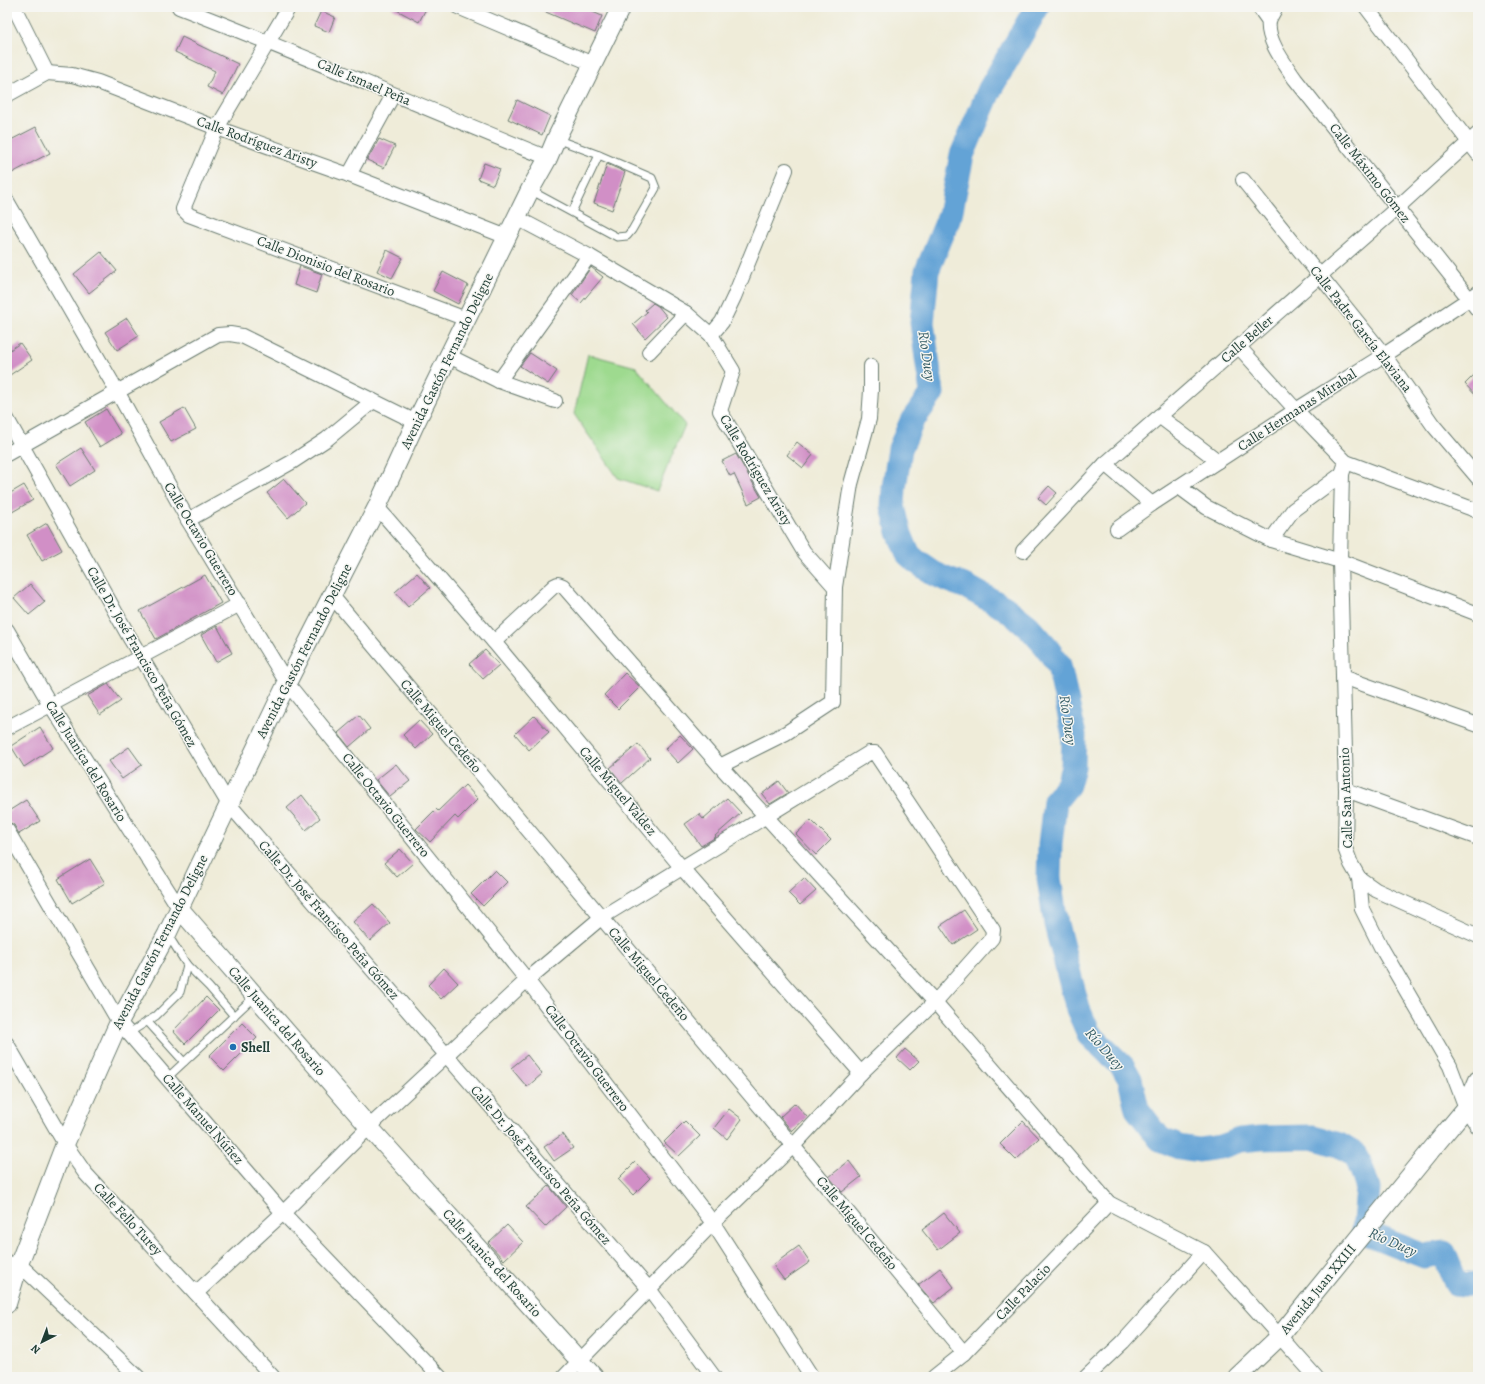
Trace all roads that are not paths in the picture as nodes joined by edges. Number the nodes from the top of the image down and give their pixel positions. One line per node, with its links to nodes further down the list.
1 (14, 7): 12 (street)
2 (179, 7): 10 (street, Calle Ismael Peña)
3 (289, 7): 10 (street)
4 (458, 7): 11 (street)
5 (621, 7): 11 (street, Avenida Gastón Fernando Deligne)
6 (1259, 7): 9 (street, Calle Máximo Gómez)
7 (1276, 7): 9 (street)
8 (1366, 7): 16 (street)
9 (1269, 26): 26 (street, Calle Máximo Gómez)
10 (269, 42): 14 (street, Calle Ismael Peña); 15 (street)
11 (593, 64): 17 (street, Avenida Gastón Fernando Deligne)
12 (47, 73): 13 (street); 15 (street, Calle Rodríguez Aristy)
13 (7, 95)
14 (393, 95): 20 (street, Calle Ismael Peña); 22 (street)
15 (217, 128): 22 (street, Calle Rodríguez Aristy); 35 (street, Calle Dionisio del Rosario)
16 (1473, 138): 18 (street); 26 (street, Calle Beller)
17 (556, 139): 19 (lane); 20 (street, Avenida Gastón Fernando Deligne)
18 (1478, 154)
19 (599, 155): 27 (lane); 27 (lane)
20 (548, 158): 24 (street, Avenida Gastón Fernando Deligne)
21 (786, 170): 36 (street)
22 (349, 175): 29 (street, Calle Rodríguez Aristy)
23 (1243, 180): 31 (street, Calle Padre García Elaviana)
24 (530, 190): 27 (lane); 28 (street, Avenida Gastón Fernando Deligne)
25 (7, 201): 43 (street, Calle Octavio Guerrero)
26 (1397, 208): 31 (street, Calle Beller); 32 (street, Calle Máximo Gómez)
27 (572, 212)
28 (517, 218): 29 (street, Avenida Gastón Fernando Deligne); 30 (street, Calle Rodríguez Aristy)
29 (507, 237): 35 (street, Avenida Gastón Fernando Deligne)
30 (589, 256): 34 (street, Calle Rodríguez Aristy); 42 (street)
31 (1320, 276): 37 (street, Calle Beller); 39 (street, Calle Padre García Elaviana)
32 (1473, 296): 33 (street, Calle Máximo Gómez); 39 (street, Calle Hermanas Mirabal)
33 (1478, 310)
34 (686, 313): 36 (street, Calle Rodríguez Aristy); 38 (street)
35 (466, 319): 40 (street, Avenida Gastón Fernando Deligne)
36 (711, 335): 65 (street, Calle Rodríguez Aristy)
37 (1239, 347): 46 (street); 47 (street, Calle Beller)
38 (649, 352)
39 (1384, 355): 46 (street, Calle Hermanas Mirabal); 55 (street, Calle Padre García Elaviana)
40 (448, 356): 42 (street); 49 (street, Avenida Gastón Fernando Deligne)
41 (871, 366): 65 (street)
42 (500, 381): 45 (street)
43 (117, 392): 44 (street); 50 (street); 60 (street, Calle Octavio Guerrero)
44 (373, 401): 49 (street); 60 (street)
45 (555, 401)
46 (1296, 410): 52 (street, Calle Hermanas Mirabal); 54 (street)
47 (1160, 416): 52 (street); 53 (street, Calle Beller)
48 (7, 419): 50 (street, Calle Dr. José Francisco Peña Gómez)
49 (416, 422): 58 (street, Avenida Gastón Fernando Deligne)
50 (22, 445): 51 (street); 71 (street, Calle Dr. José Francisco Peña Gómez)
51 (7, 454)
52 (1218, 461): 56 (street, Calle Hermanas Mirabal)
53 (1105, 464): 57 (street); 63 (street, Calle Beller)
54 (1344, 468): 59 (street); 62 (street); 64 (street, Calle San Antonio)
55 (1478, 478)
56 (1179, 487): 57 (street, Calle Hermanas Mirabal); 62 (street)
57 (1152, 504): 61 (street, Calle Hermanas Mirabal)
58 (377, 507): 66 (street, Avenida Gastón Fernando Deligne); 70 (street, Calle Miguel Valdez)
59 (1478, 511)
60 (188, 520): 67 (street, Calle Octavio Guerrero)
61 (1117, 529)
62 (1271, 540): 64 (street)
63 (1023, 551)
64 (1340, 561): 68 (street); 72 (street, Calle San Antonio)
65 (835, 587): 77 (street)
66 (332, 596): 73 (street, Avenida Gastón Fernando Deligne); 86 (street, Calle Miguel Cedeño)
67 (240, 604): 71 (street); 73 (street, Calle Octavio Guerrero)
68 (1478, 614)
69 (7, 630): 74 (street, Calle Juanica del Rosario)
70 (494, 642): 77 (street); 83 (street, Calle Miguel Valdez)
71 (140, 656): 74 (street); 79 (street, Calle Dr. José Francisco Peña Gómez)
72 (1342, 677): 75 (street); 78 (street, Calle San Antonio)
73 (287, 683): 79 (street, Avenida Gastón Fernando Deligne); 90 (street, Calle Octavio Guerrero)
74 (50, 704): 76 (street); 85 (street, Calle Juanica del Rosario)
75 (1478, 725)
76 (7, 728)
77 (720, 766): 80 (street)
78 (1346, 790): 82 (street); 84 (street, Calle San Antonio)
79 (228, 803): 85 (street, Avenida Gastón Fernando Deligne); 97 (street, Calle Dr. José Francisco Peña Gómez)
80 (766, 816): 83 (street); 92 (street); 92 (street)
81 (7, 830): 95 (street, Calle Manuel Núñez)
82 (1478, 838)
83 (682, 868): 86 (street); 99 (street, Calle Miguel Valdez)
84 (1359, 878): 88 (street); 102 (street, Calle San Antonio)
85 (179, 908): 87 (street, Avenida Gastón Fernando Deligne); 91 (street, Calle Juanica del Rosario)
86 (602, 917): 90 (street); 106 (street, Calle Miguel Cedeño)
87 (167, 934): 89 (lane); 95 (street, Avenida Gastón Fernando Deligne)
88 (1478, 936)
89 (187, 965): 93 (lane); 94 (lane)
90 (527, 980): 97 (street); 109 (street, Calle Octavio Guerrero)
91 (255, 996): 93 (lane); 104 (street, Calle Juanica del Rosario)
92 (935, 1002): 99 (street); 107 (street)
93 (234, 1016): 98 (lane)
94 (147, 1021): 95 (lane); 98 (lane)
95 (124, 1028): 100 (street, Calle Manuel Núñez); 105 (street, Avenida Gastón Fernando Deligne)
96 (7, 1044): 105 (street, Calle Fello Turey)
97 (447, 1056): 104 (street); 112 (street, Calle Dr. José Francisco Peña Gómez)
98 (184, 1062): 100 (lane)
99 (861, 1073): 106 (street)
100 (167, 1078): 108 (street, Calle Manuel Núñez)
101 (1478, 1080): 102 (street, Avenida Juan XXIII)
102 (1466, 1108): 103 (street, Calle San Antonio); 115 (street, Avenida Juan XXIII)
103 (1478, 1127)
104 (369, 1128): 108 (street); 117 (street, Calle Juanica del Rosario)
105 (65, 1144): 111 (street, Avenida Gastón Fernando Deligne); 113 (street, Calle Fello Turey)
106 (793, 1146): 109 (street); 116 (street, Calle Miguel Cedeño)
107 (1109, 1203): 110 (street); 116 (street, Calle Palacio)
108 (283, 1213): 113 (street); 120 (street, Calle Manuel Núñez)
109 (713, 1223): 112 (street); 124 (street, Calle Octavio Guerrero)
110 (1204, 1252): 115 (street); 126 (street)
111 (14, 1267): 114 (street, Avenida Gastón Fernando Deligne); 118 (street)
112 (649, 1289): 117 (street); 123 (street, Calle Dr. José Francisco Peña Gómez)
113 (196, 1293): 119 (street, Calle Fello Turey)
114 (7, 1304)
115 (1280, 1337): 127 (street, Avenida Juan XXIII); 128 (street)
116 (964, 1353): 125 (street, Calle Palacio)
117 (581, 1361): 121 (street); 122 (street, Calle Juanica del Rosario)
118 (138, 1377)
119 (273, 1377)
120 (440, 1377)
121 (564, 1377)
122 (594, 1377)
123 (714, 1377)
124 (812, 1377)
125 (934, 1377)
126 (1086, 1377)
127 (1238, 1377)
128 (1316, 1377)

